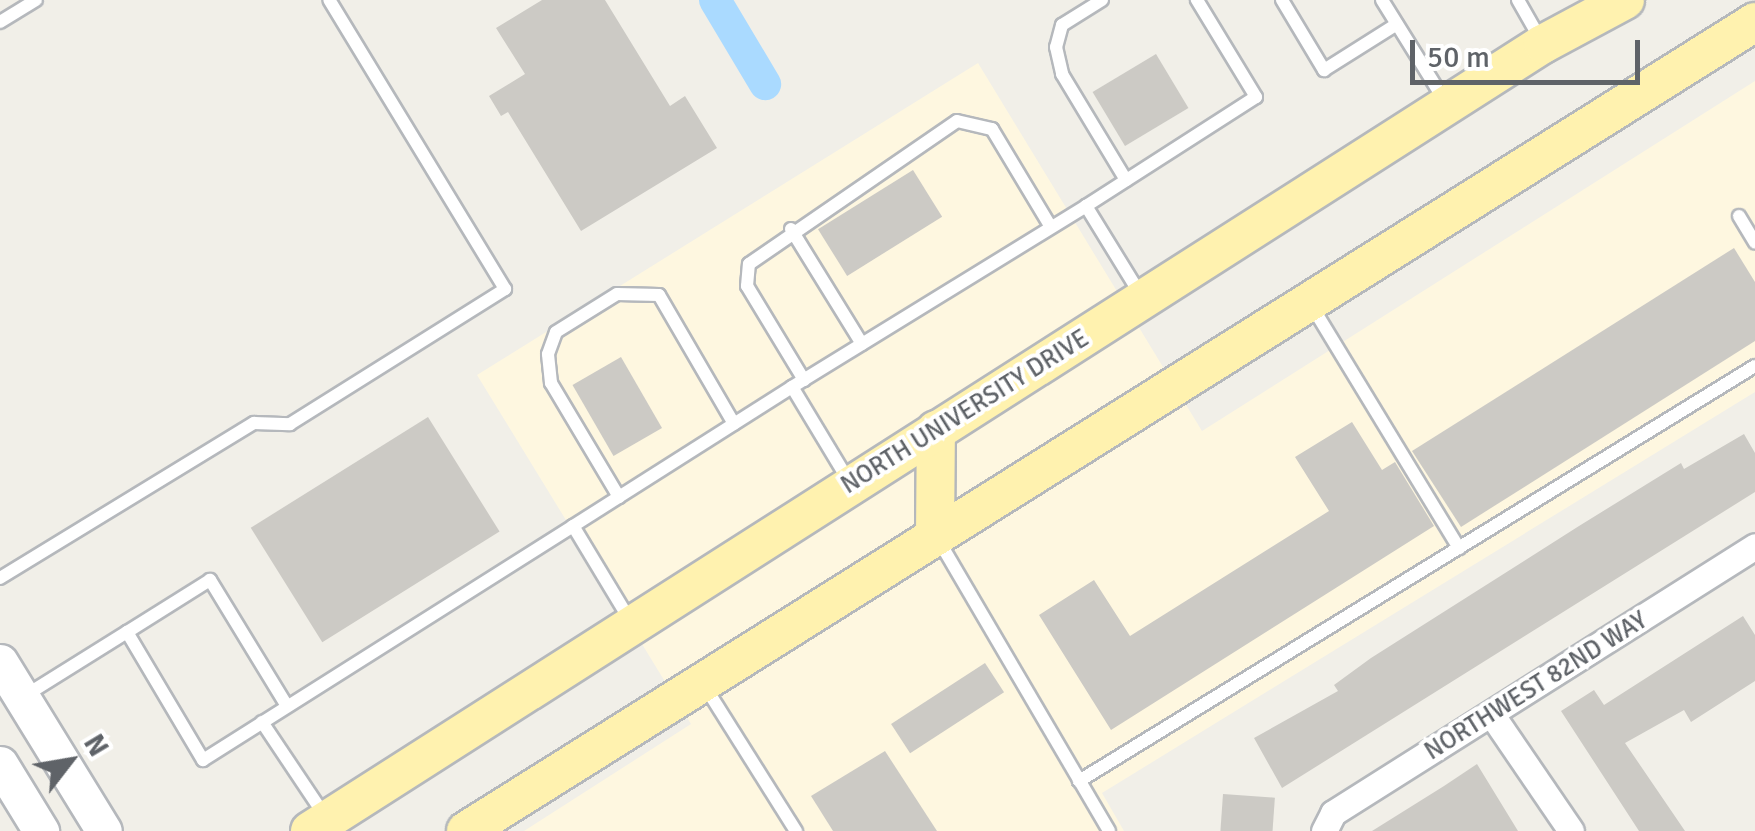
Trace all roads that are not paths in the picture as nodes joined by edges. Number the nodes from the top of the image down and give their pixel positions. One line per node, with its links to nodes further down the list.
1 (36, 0): 9 (lane)
2 (329, 0): 33 (lane)
3 (1102, 0): 14 (lane)
4 (1197, 0): 14 (lane)
5 (1282, 0): 11 (lane)
6 (1382, 0): 11 (lane)
7 (1518, 0): 12 (lane)
8 (1625, 0): 12 (main road, NORTH UNIVERSITY DRIVE)
9 (0, 22)
10 (1755, 22): 21 (main road)
11 (1397, 24): 13 (lane)
12 (1543, 44): 13 (main road, NORTH UNIVERSITY DRIVE)
13 (1447, 105): 20 (main road, NORTH UNIVERSITY DRIVE)
14 (1126, 180): 15 (lane)
15 (1086, 206): 17 (lane); 20 (lane)
16 (1739, 216): 19 (lane)
17 (1051, 227): 18 (lane); 22 (lane)
18 (791, 229): 22 (lane); 24 (lane)
19 (1755, 243)
20 (1143, 299): 26 (main road, NORTH UNIVERSITY DRIVE)
21 (1309, 301): 30 (main road); 32 (lane)
22 (862, 344): 24 (lane)
23 (1755, 366): 32 (lane)
24 (798, 383): 25 (lane); 27 (lane)
25 (734, 424): 28 (lane); 28 (lane)
26 (936, 430): 27 (main road, NORTH UNIVERSITY DRIVE); 30 (main road)
27 (851, 484): 34 (main road, NORTH UNIVERSITY DRIVE)
28 (619, 497): 29 (lane)
29 (572, 526): 34 (lane); 39 (lane)
30 (935, 535): 37 (main road); 43 (lane)
31 (1755, 546): 40 (street, NORTHWEST 82ND WAY)
32 (1459, 548): 43 (lane)
33 (0, 578)
34 (632, 623): 44 (main road, NORTH UNIVERSITY DRIVE)
35 (126, 632): 38 (lane); 39 (lane); 41 (lane)
36 (0, 662): 38 (street)
37 (702, 682): 45 (main road); 48 (lane)
38 (22, 698): 47 (street)
39 (288, 706): 41 (lane)
40 (1492, 715): 50 (street, NORTHWEST 82ND WAY); 51 (street)
41 (262, 722): 44 (lane)
42 (0, 764): 46 (street)
43 (1079, 781): 49 (lane)
44 (319, 825)
45 (488, 825)
46 (41, 831)
47 (104, 831)
48 (796, 831)
49 (1109, 831)
50 (1324, 831)
51 (1571, 831)

